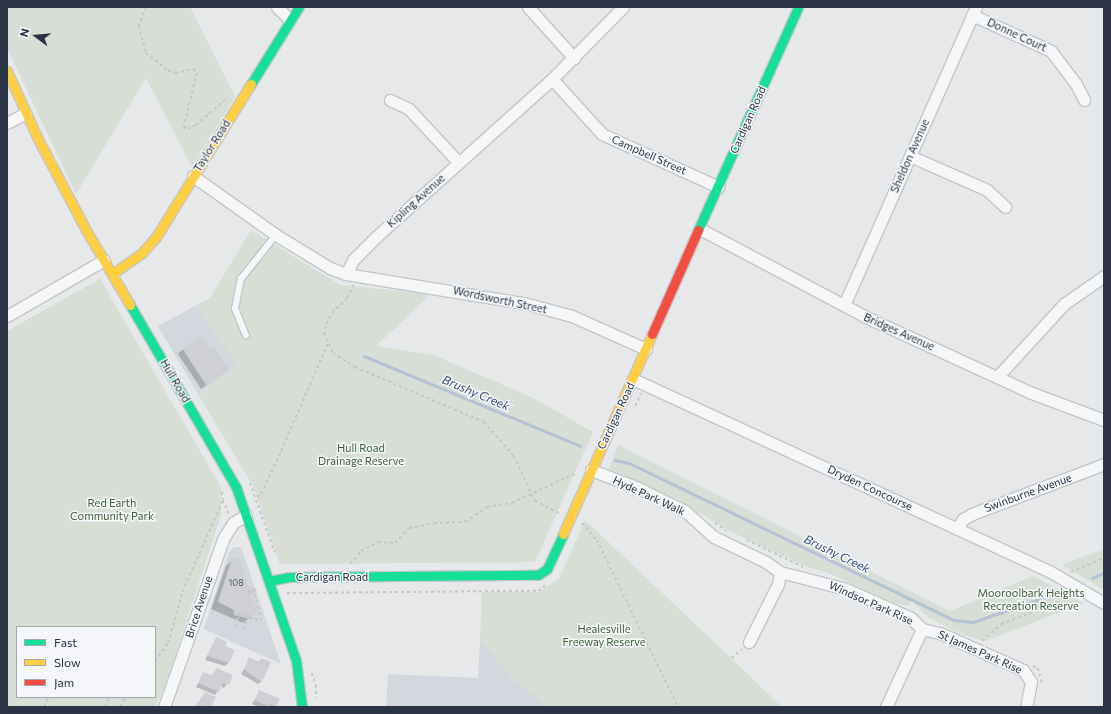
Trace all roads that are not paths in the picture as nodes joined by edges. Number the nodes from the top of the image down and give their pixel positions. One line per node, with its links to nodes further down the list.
1 (277, 7): 7 (street)
2 (299, 7): 7 (street, Taylor Road)
3 (528, 7): 8 (street)
4 (623, 7): 8 (street, Kipling Avenue)
5 (798, 7): 18 (street, Cardigan Road)
6 (974, 11): 12 (street, Donne Court); 15 (street, Sheldon Avenue)
7 (290, 20): 17 (street, Taylor Road)
8 (574, 58): 10 (street, Kipling Avenue)
9 (7, 71): 13 (street, Hull Road)
10 (552, 79): 16 (street, Kipling Avenue); 18 (street, Campbell Street)
11 (390, 100): 16 (street)
12 (1084, 100)
13 (26, 113): 14 (street); 22 (street, Hull Road)
14 (7, 123)
15 (910, 156): 19 (street); 26 (street, Sheldon Avenue)
16 (458, 162): 24 (street, Kipling Avenue)
17 (193, 176): 21 (street); 23 (street, Taylor Road)
18 (719, 187): 20 (street, Cardigan Road)
19 (1005, 207)
20 (700, 229): 26 (street, Bridges Avenue); 29 (street, Cardigan Road)
21 (276, 235): 24 (street); 28 (lane)
22 (104, 260): 23 (street, Hull Road); 27 (street)
23 (112, 274): 35 (street, Hull Road)
24 (351, 276): 29 (street, Wordsworth Street)
25 (1104, 276): 30 (street)
26 (844, 305): 30 (street, Bridges Avenue)
27 (7, 316)
28 (246, 336)
29 (646, 349): 31 (street, Cardigan Road)
30 (998, 376): 32 (street, Bridges Avenue)
31 (633, 379): 34 (street, Cardigan Road); 36 (street, Dryden Concourse)
32 (1104, 420)
33 (1104, 464): 36 (street, Swinburne Avenue)
34 (591, 470): 37 (street, Hyde Park Walk); 38 (street, Cardigan Road)
35 (246, 515): 38 (street, Hull Road); 42 (street, Brice Avenue)
36 (957, 529): 39 (street, Dryden Concourse)
37 (780, 572): 40 (street, Windsor Park Rise); 41 (street)
38 (269, 581): 43 (street, Hull Road)
39 (1104, 603)
40 (922, 629): 44 (street, Windsor Park Rise); 45 (street, St James Park Rise)
41 (749, 642)
42 (164, 707)
43 (302, 707)
44 (886, 707)
45 (1026, 707)

